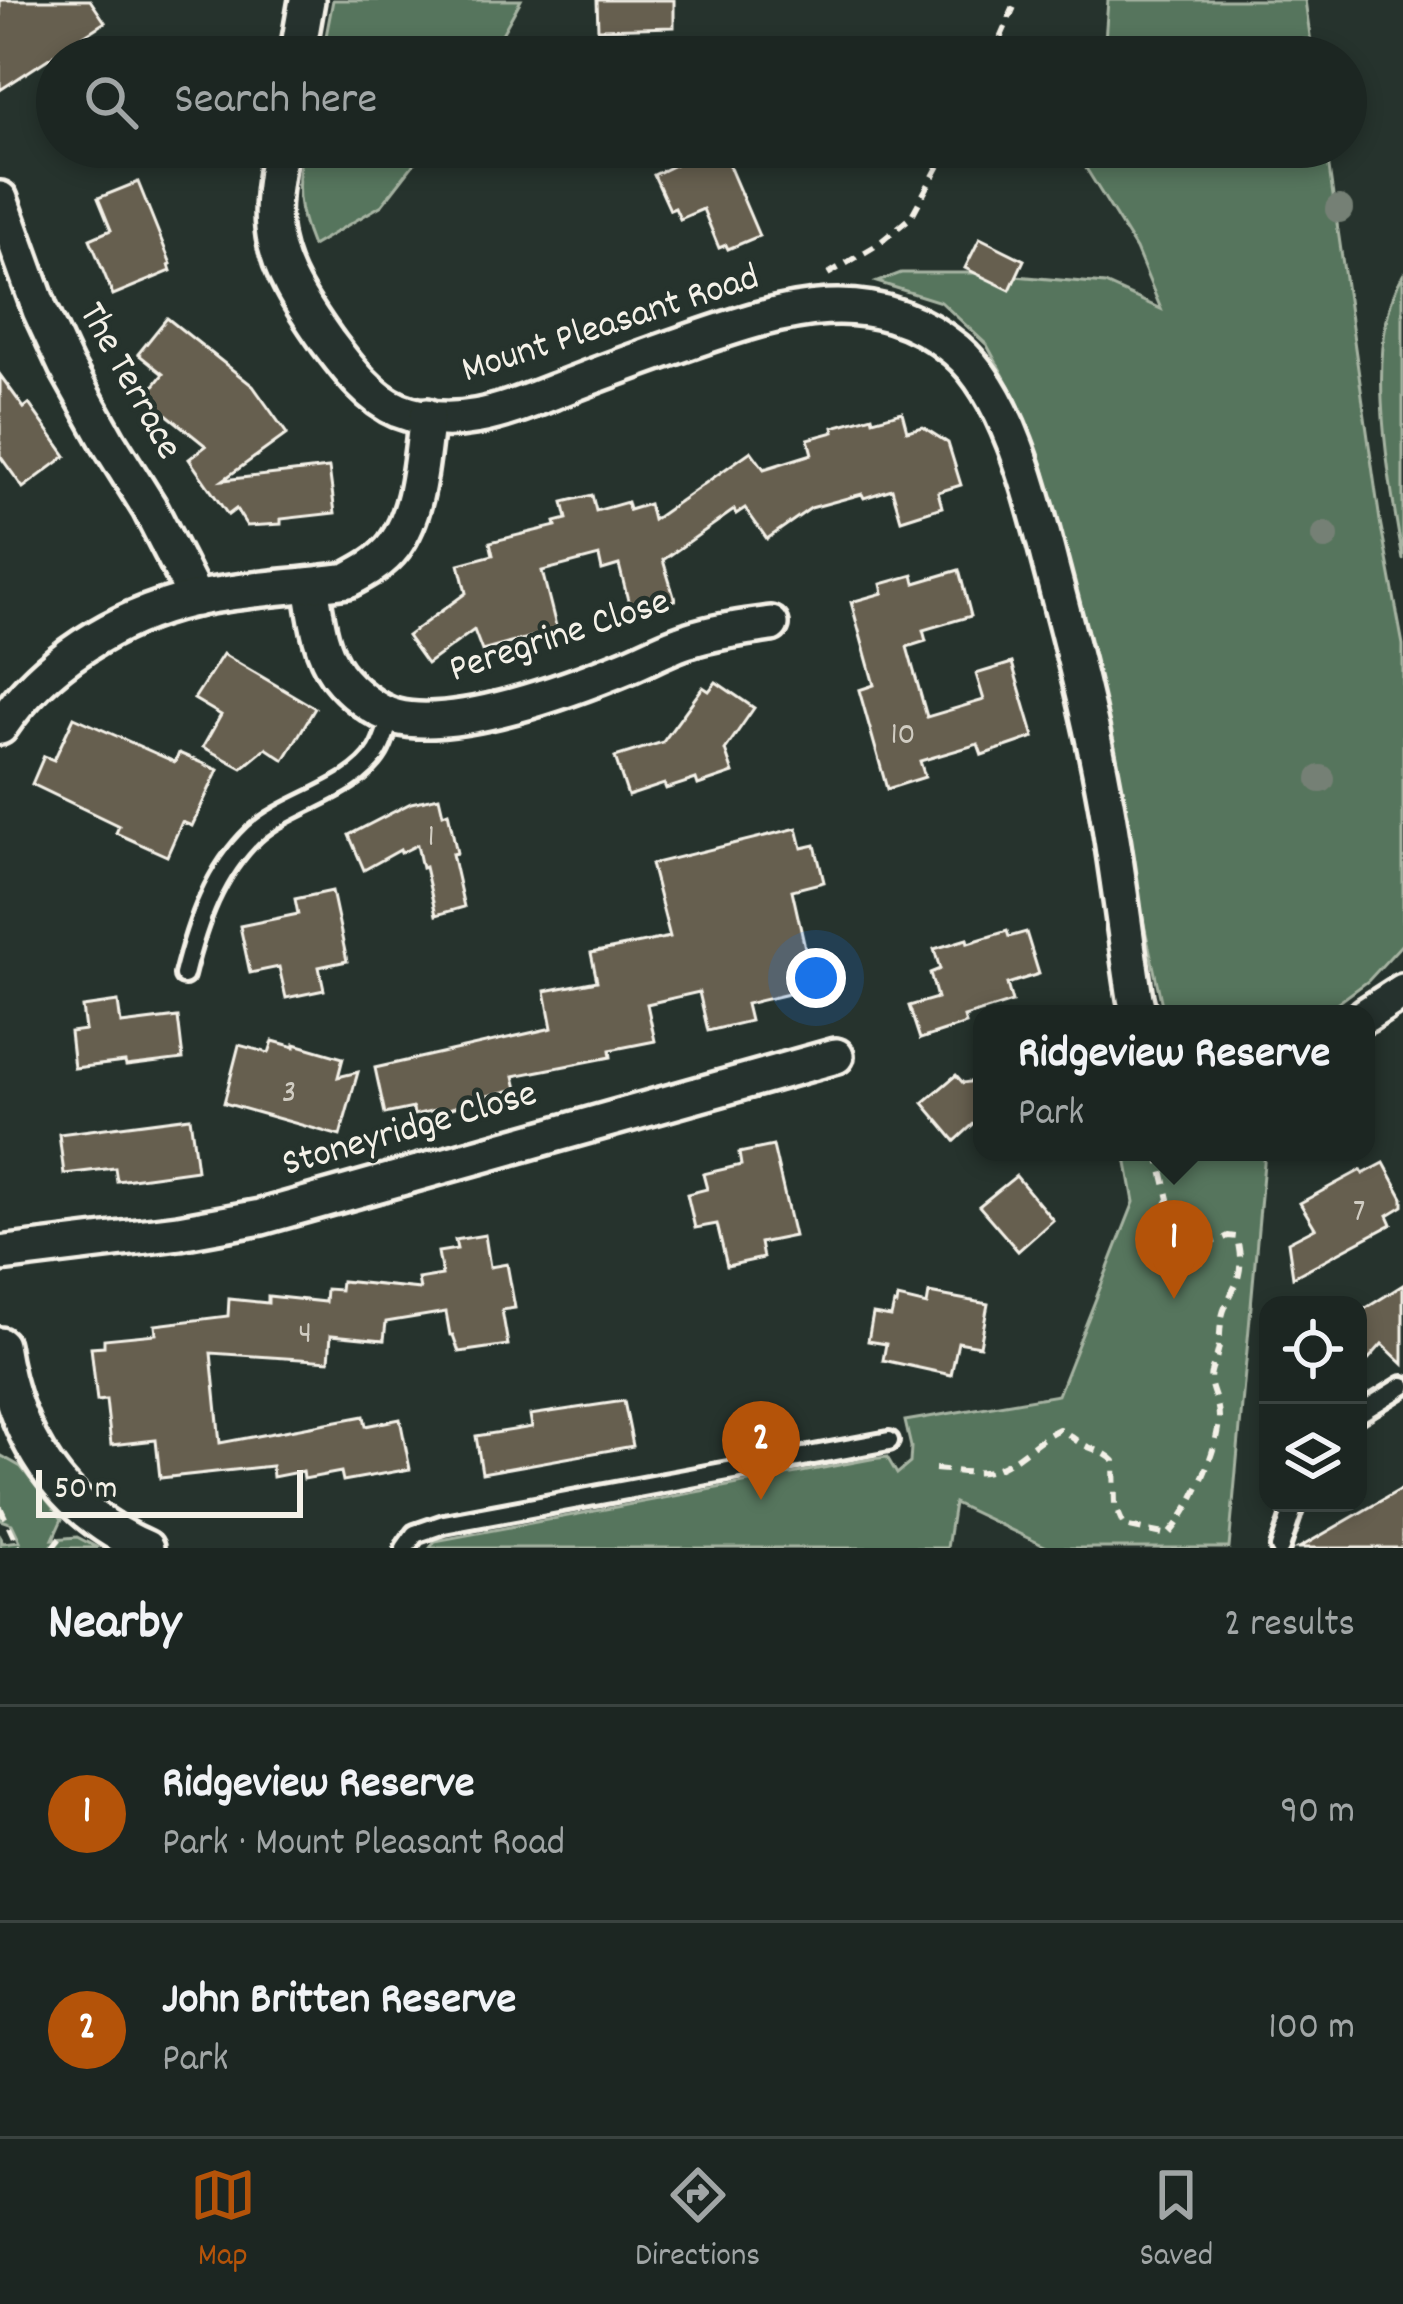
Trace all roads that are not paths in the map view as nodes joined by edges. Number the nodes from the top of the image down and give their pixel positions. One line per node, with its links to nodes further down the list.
1 (307, 0): 2 (street)
2 (301, 36)
3 (277, 168): 5 (street, Mount Pleasant Road)
4 (0, 199): 7 (street, The Terrace)
5 (427, 416): 6 (street); 13 (street, Mount Pleasant Road)
6 (311, 585): 7 (street); 9 (street)
7 (196, 599): 10 (street)
8 (772, 625): 9 (street, Peregrine Close)
9 (392, 716): 11 (lane)
10 (0, 727)
11 (184, 975)
12 (1403, 992): 14 (street)
13 (1137, 1005)
14 (1375, 1009)
15 (836, 1056): 16 (street, Stoneyridge Close)
16 (0, 1254)
17 (0, 1345): 22 (street)
18 (1403, 1386): 19 (lane)
19 (1367, 1408)
20 (889, 1442): 23 (lane)
21 (1292, 1512): 24 (lane)
22 (146, 1548)
23 (405, 1548)
24 (1280, 1548)

